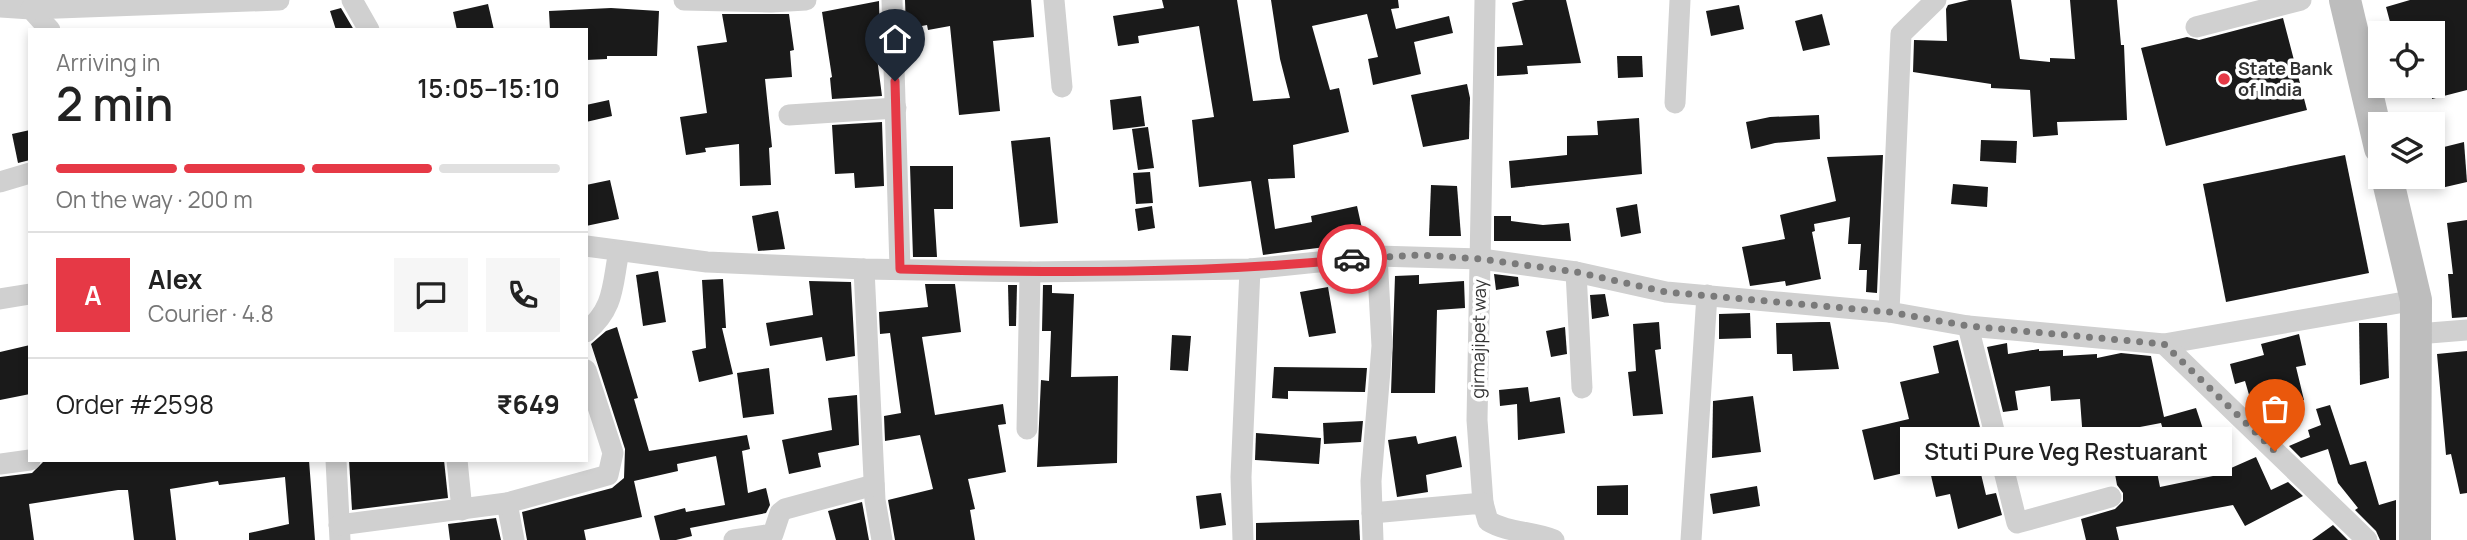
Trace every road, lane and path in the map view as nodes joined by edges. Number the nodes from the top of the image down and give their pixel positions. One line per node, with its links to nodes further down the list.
1 (279, 0): 12 (street)
2 (352, 0): 17 (street)
3 (684, 0): 4 (street)
4 (806, 0)
5 (892, 0): 20 (street)
6 (1054, 0): 18 (street)
7 (1485, 0): 29 (street, girmajipet way)
8 (1680, 0): 19 (street)
9 (1936, 0): 39 (street)
10 (2301, 0): 15 (street)
11 (2345, 0): 21 (street)
12 (253, 1): 14 (street)
13 (0, 7): 14 (street)
14 (31, 9): 16 (street)
15 (2196, 27)
16 (48, 28)
17 (368, 28)
18 (1062, 86)
19 (1675, 103)
20 (896, 108): 22 (street); 31 (street)
21 (2371, 112)
22 (789, 115)
23 (28, 174): 24 (street)
24 (0, 182)
25 (2390, 189): 38 (street)
26 (588, 246): 27 (street)
27 (619, 251): 30 (street); 41 (street)
28 (1377, 256): 29 (street); 32 (street); 57 (street)
29 (1481, 259): 34 (street); 55 (street, girmajipet way)
30 (864, 269): 31 (street); 52 (street)
31 (900, 269): 33 (street)
32 (1250, 269): 33 (street); 63 (street)
33 (1030, 272): 47 (street)
34 (1576, 272): 36 (street); 45 (street)
35 (28, 294): 37 (street)
36 (1707, 295): 39 (street); 66 (street)
37 (0, 299)
38 (2416, 300): 43 (street); 44 (street)
39 (1889, 312): 40 (street)
40 (1968, 326): 44 (street); 58 (street)
41 (588, 330)
42 (2467, 330): 43 (street)
43 (2417, 334): 68 (street)
44 (2164, 344): 67 (street)
45 (1583, 388)
46 (590, 393): 54 (street)
47 (1027, 429)
48 (28, 460): 51 (street)
49 (336, 462): 59 (street)
50 (457, 462): 56 (street)
51 (0, 464)
52 (874, 485): 61 (street); 62 (street)
53 (2111, 497): 58 (street)
54 (507, 503): 56 (street); 60 (street)
55 (1483, 503): 57 (street); 65 (street)
56 (462, 510): 59 (street)
57 (1372, 513): 64 (street)
58 (2019, 531)
59 (339, 532)
60 (514, 540)
61 (734, 540)
62 (882, 540)
63 (1243, 540)
64 (1373, 540)
65 (1554, 540)
66 (1691, 540)
67 (2367, 540)
68 (2414, 540)

